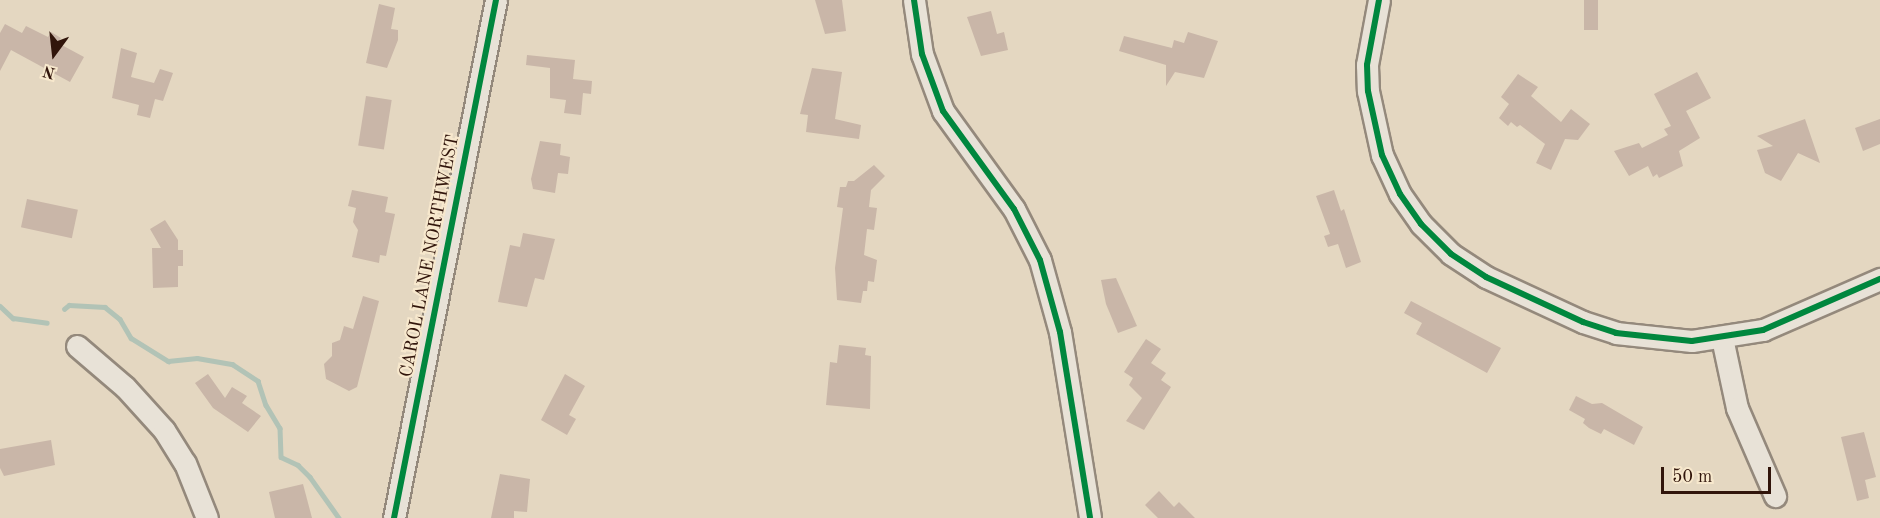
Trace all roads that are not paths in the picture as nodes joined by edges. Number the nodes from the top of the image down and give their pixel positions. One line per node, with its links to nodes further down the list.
1 (496, 0): 9 (street, CAROL LANE NORTHWEST)
2 (914, 0): 10 (street)
3 (1379, 0): 5 (street)
4 (1880, 279): 5 (street)
5 (1722, 338): 7 (street)
6 (77, 346): 8 (street)
7 (1775, 496)
8 (207, 518)
9 (394, 518)
10 (1090, 518)

